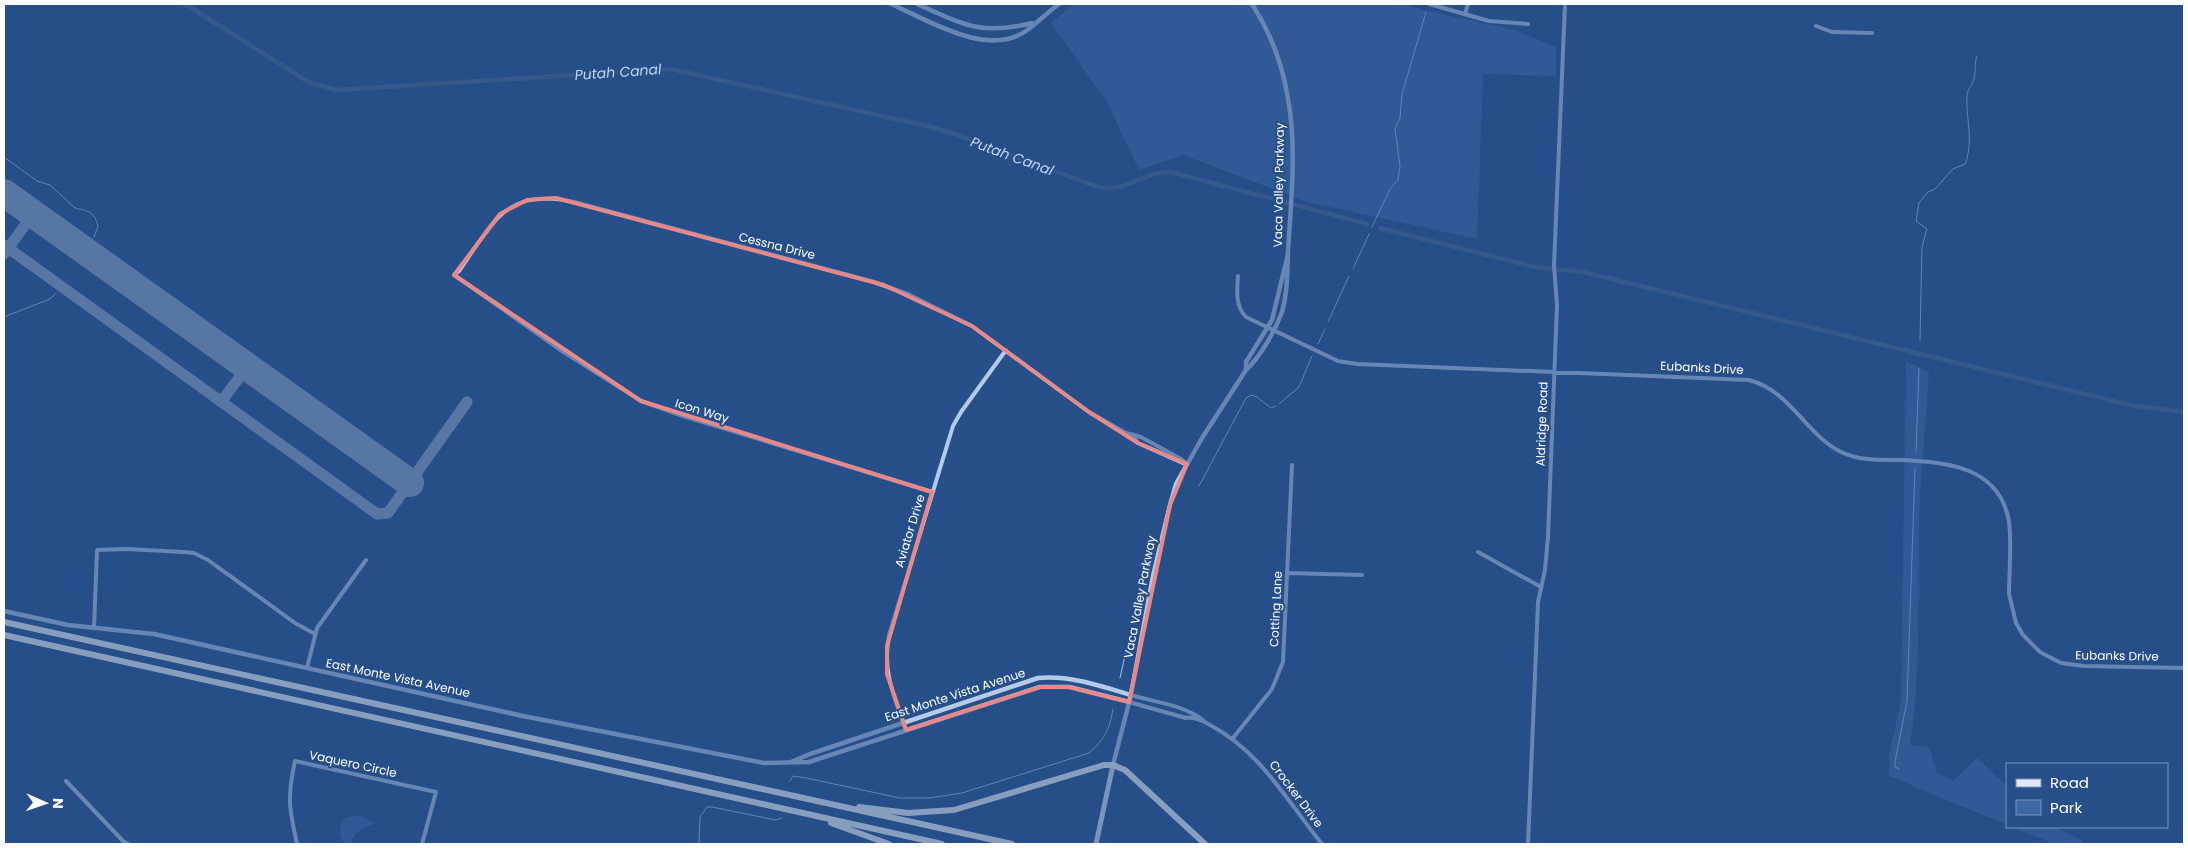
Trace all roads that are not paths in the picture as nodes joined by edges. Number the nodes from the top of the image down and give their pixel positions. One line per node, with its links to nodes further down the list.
1 (891, 4): 9 (street)
2 (916, 4): 9 (street)
3 (1059, 4): 9 (street)
4 (1252, 4): 15 (street, Vaca Valley Parkway)
5 (1429, 4): 8 (street)
6 (1468, 4): 8 (street)
7 (1565, 4): 17 (street, Aldridge Road)
8 (1465, 14): 10 (street)
9 (1034, 23)
10 (1528, 24)
11 (1816, 26): 12 (street)
12 (1872, 32)
13 (1238, 276): 15 (street, Eubanks Drive)
14 (490, 300): 16 (street, Cessna Drive); 20 (street, Icon Way)
15 (1270, 329): 17 (street, Eubanks Drive); 18 (street, Vaca Valley Parkway)
16 (1006, 350): 18 (street, Cessna Drive); 20 (street, Aviator Drive)
17 (1554, 371): 25 (street, Aldridge Road); 32 (street, Eubanks Drive)
18 (1187, 464): 35 (street, Vaca Valley Parkway)
19 (1292, 465): 23 (street, Cotting Lane)
20 (932, 492): 37 (street, Aviator Drive)
21 (1478, 552): 25 (street)
22 (366, 560): 29 (street)
23 (1288, 573): 24 (street); 40 (street, Cotting Lane)
24 (1362, 575)
25 (1541, 587): 55 (street, Aldridge Road)
26 (4, 611): 28 (street, East Monte Vista Avenue)
27 (4, 622): 44 (highway)
28 (94, 628): 29 (street); 31 (street, East Monte Vista Avenue)
29 (315, 634): 31 (street)
30 (4, 635): 45 (highway)
31 (307, 668): 41 (street, East Monte Vista Avenue)
32 (2184, 668)
33 (1058, 678): 34 (street); 35 (street, East Monte Vista Avenue); 37 (street, East Monte Vista Avenue)
34 (1011, 695): 36 (street, East Monte Vista Avenue); 39 (street, East Monte Vista Avenue)
35 (1131, 695): 36 (street, Vaca Valley Parkway); 38 (street, Crocker Drive)
36 (1129, 702): 38 (street, Crocker Drive); 42 (street, Vaca Valley Parkway)
37 (903, 722): 39 (street, Aviator Drive); 41 (street, East Monte Vista Avenue)
38 (1205, 722): 40 (street, Crocker Drive)
39 (906, 730): 41 (street, East Monte Vista Avenue)
40 (1233, 738): 54 (street, Crocker Drive)
41 (789, 763)
42 (1113, 765): 44 (highway); 52 (main road, Vaca Valley Parkway); 53 (highway)
43 (66, 781): 46 (street)
44 (800, 798): 51 (highway)
45 (806, 814): 49 (highway); 50 (highway)
46 (128, 844)
47 (297, 844): 48 (street, Vaquero Circle)
48 (422, 844)
49 (889, 844)
50 (942, 844)
51 (1012, 844)
52 (1096, 844)
53 (1205, 844)
54 (1322, 844)
55 (1528, 844)

